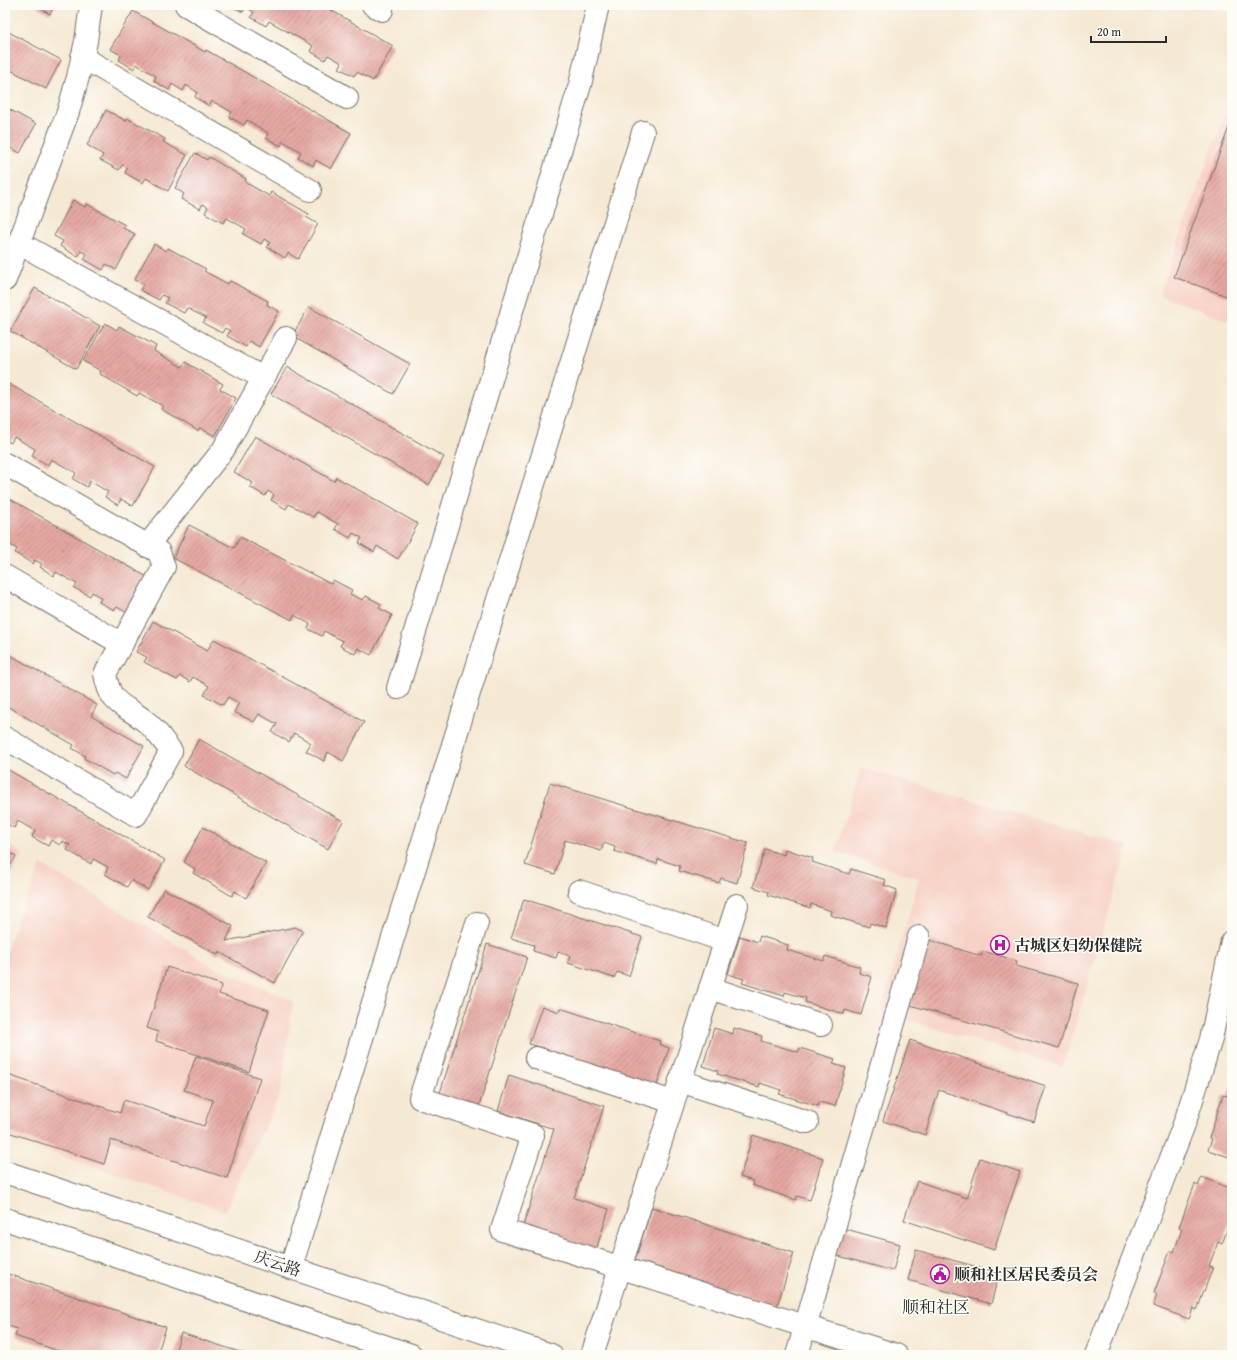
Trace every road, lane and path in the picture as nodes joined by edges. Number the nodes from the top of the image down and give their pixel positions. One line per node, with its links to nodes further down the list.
1 (92, 5): 4 (street)
2 (186, 5): 5 (street)
3 (598, 5): 16 (street)
4 (82, 57): 7 (street); 8 (street)
5 (347, 98)
6 (644, 132): 32 (street)
7 (310, 190)
8 (19, 243): 9 (street); 11 (street)
9 (5, 280)
10 (286, 338): 11 (street)
11 (263, 378): 13 (street)
12 (5, 464): 13 (street)
13 (147, 546): 15 (street)
14 (5, 576): 15 (street)
15 (122, 644): 17 (street)
16 (398, 688)
17 (5, 738)
18 (579, 891): 23 (street)
19 (737, 905): 23 (street)
20 (477, 923): 33 (street)
21 (919, 938): 34 (street)
22 (1232, 940): 40 (street)
23 (725, 941): 24 (street)
24 (710, 988): 25 (street); 27 (street)
25 (821, 1025)
26 (536, 1058): 28 (street)
27 (680, 1081): 28 (street); 29 (street)
28 (673, 1102): 33 (street)
29 (808, 1122)
30 (5, 1172): 32 (street, 庆云路)
31 (5, 1218): 35 (street)
32 (291, 1267): 36 (street, 庆云路)
33 (620, 1267): 34 (street); 37 (street)
34 (806, 1326): 38 (street); 39 (street)
35 (411, 1355)
36 (551, 1355)
37 (592, 1355)
38 (797, 1355)
39 (896, 1355)
40 (1096, 1355)

